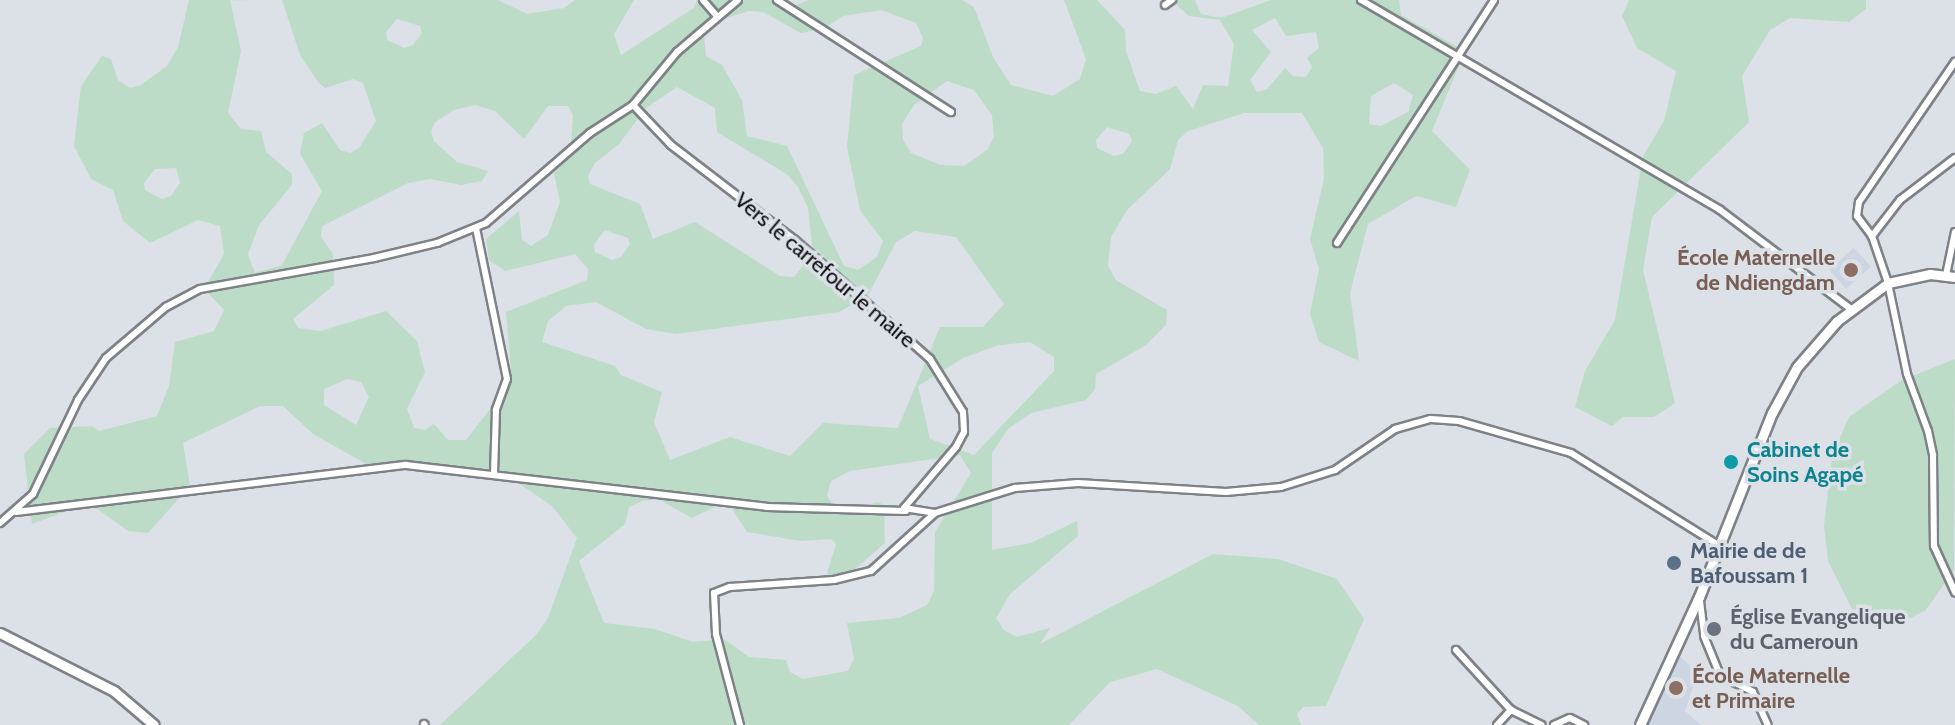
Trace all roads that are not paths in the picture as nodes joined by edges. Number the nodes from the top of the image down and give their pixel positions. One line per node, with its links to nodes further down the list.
1 (703, 0): 8 (street)
2 (738, 0): 8 (street)
3 (777, 0): 12 (street)
4 (1172, 0): 7 (street)
5 (1361, 0): 9 (street)
6 (1494, 0): 9 (street)
7 (1165, 5)
8 (716, 15): 11 (street)
9 (1460, 54): 17 (street); 20 (street)
10 (1955, 62): 16 (street)
11 (633, 105): 14 (street); 22 (street, Vers le carrefour le maire)
12 (951, 112)
13 (1955, 158): 16 (street)
14 (476, 228): 21 (street); 23 (street)
15 (1955, 232): 18 (street)
16 (1872, 236): 19 (street)
17 (1337, 243)
18 (1951, 276): 19 (street)
19 (1888, 283): 20 (street); 27 (street)
20 (1851, 309): 26 (street)
21 (494, 472): 22 (street); 23 (street)
22 (906, 511): 24 (street)
23 (16, 512): 25 (street)
24 (935, 513): 26 (street); 33 (street)
25 (0, 523)
26 (1718, 545): 28 (street)
27 (1955, 592)
28 (1699, 597): 38 (street); 39 (street)
29 (0, 633): 32 (street)
30 (1456, 650): 31 (street)
31 (1511, 710): 34 (street); 35 (street)
32 (154, 725)
33 (740, 725)
34 (1497, 725)
35 (1542, 725)
36 (1554, 725): 37 (street)
37 (1584, 725)
38 (1640, 725)
39 (1768, 725)

